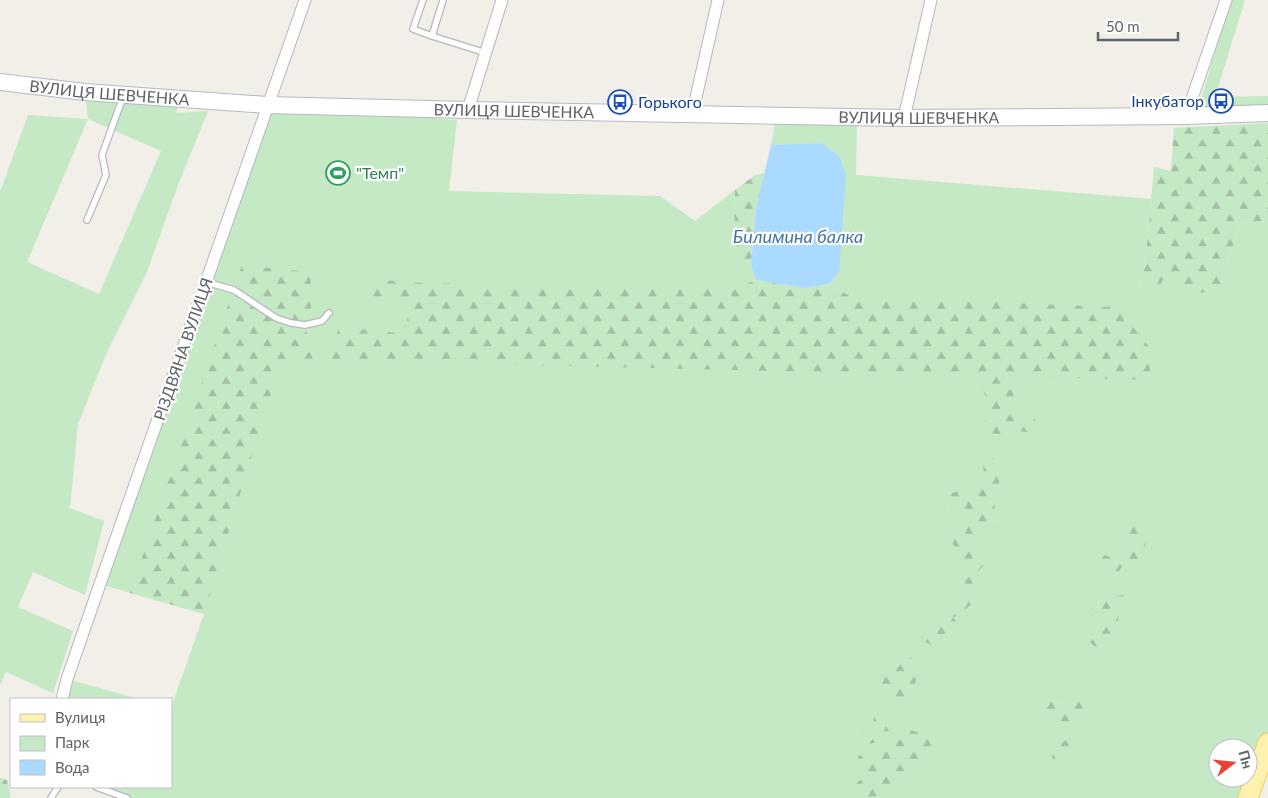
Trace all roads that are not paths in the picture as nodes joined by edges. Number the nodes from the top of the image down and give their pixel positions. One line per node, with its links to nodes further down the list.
1 (305, 0): 12 (street, РІЗДВЯНА ВУЛИЦЯ)
2 (423, 0): 8 (lane)
3 (443, 0): 8 (lane)
4 (502, 0): 9 (street)
5 (718, 0): 15 (street)
6 (931, 0): 17 (street)
7 (1226, 0): 16 (street)
8 (432, 36): 9 (lane)
9 (486, 53): 13 (street)
10 (0, 82): 11 (street, ВУЛИЦЯ ШЕВЧЕНКА)
11 (124, 96): 12 (street, ВУЛИЦЯ ШЕВЧЕНКА); 18 (lane)
12 (267, 105): 13 (street, ВУЛИЦЯ ШЕВЧЕНКА); 19 (street, РІЗДВЯНА ВУЛИЦЯ)
13 (468, 110): 15 (street, ВУЛИЦЯ ШЕВЧЕНКА)
14 (1268, 113): 16 (street, ВУЛИЦЯ ШЕВЧЕНКА)
15 (692, 115): 17 (street, ВУЛИЦЯ ШЕВЧЕНКА)
16 (1186, 116): 17 (street, ВУЛИЦЯ ШЕВЧЕНКА)
17 (904, 118)
18 (87, 220)
19 (206, 282): 20 (lane); 21 (street, РІЗДВЯНА ВУЛИЦЯ)
20 (329, 313)
21 (62, 698)
22 (1268, 743): 25 (main road)
23 (99, 788): 24 (lane)
24 (127, 798)
25 (1248, 798)

